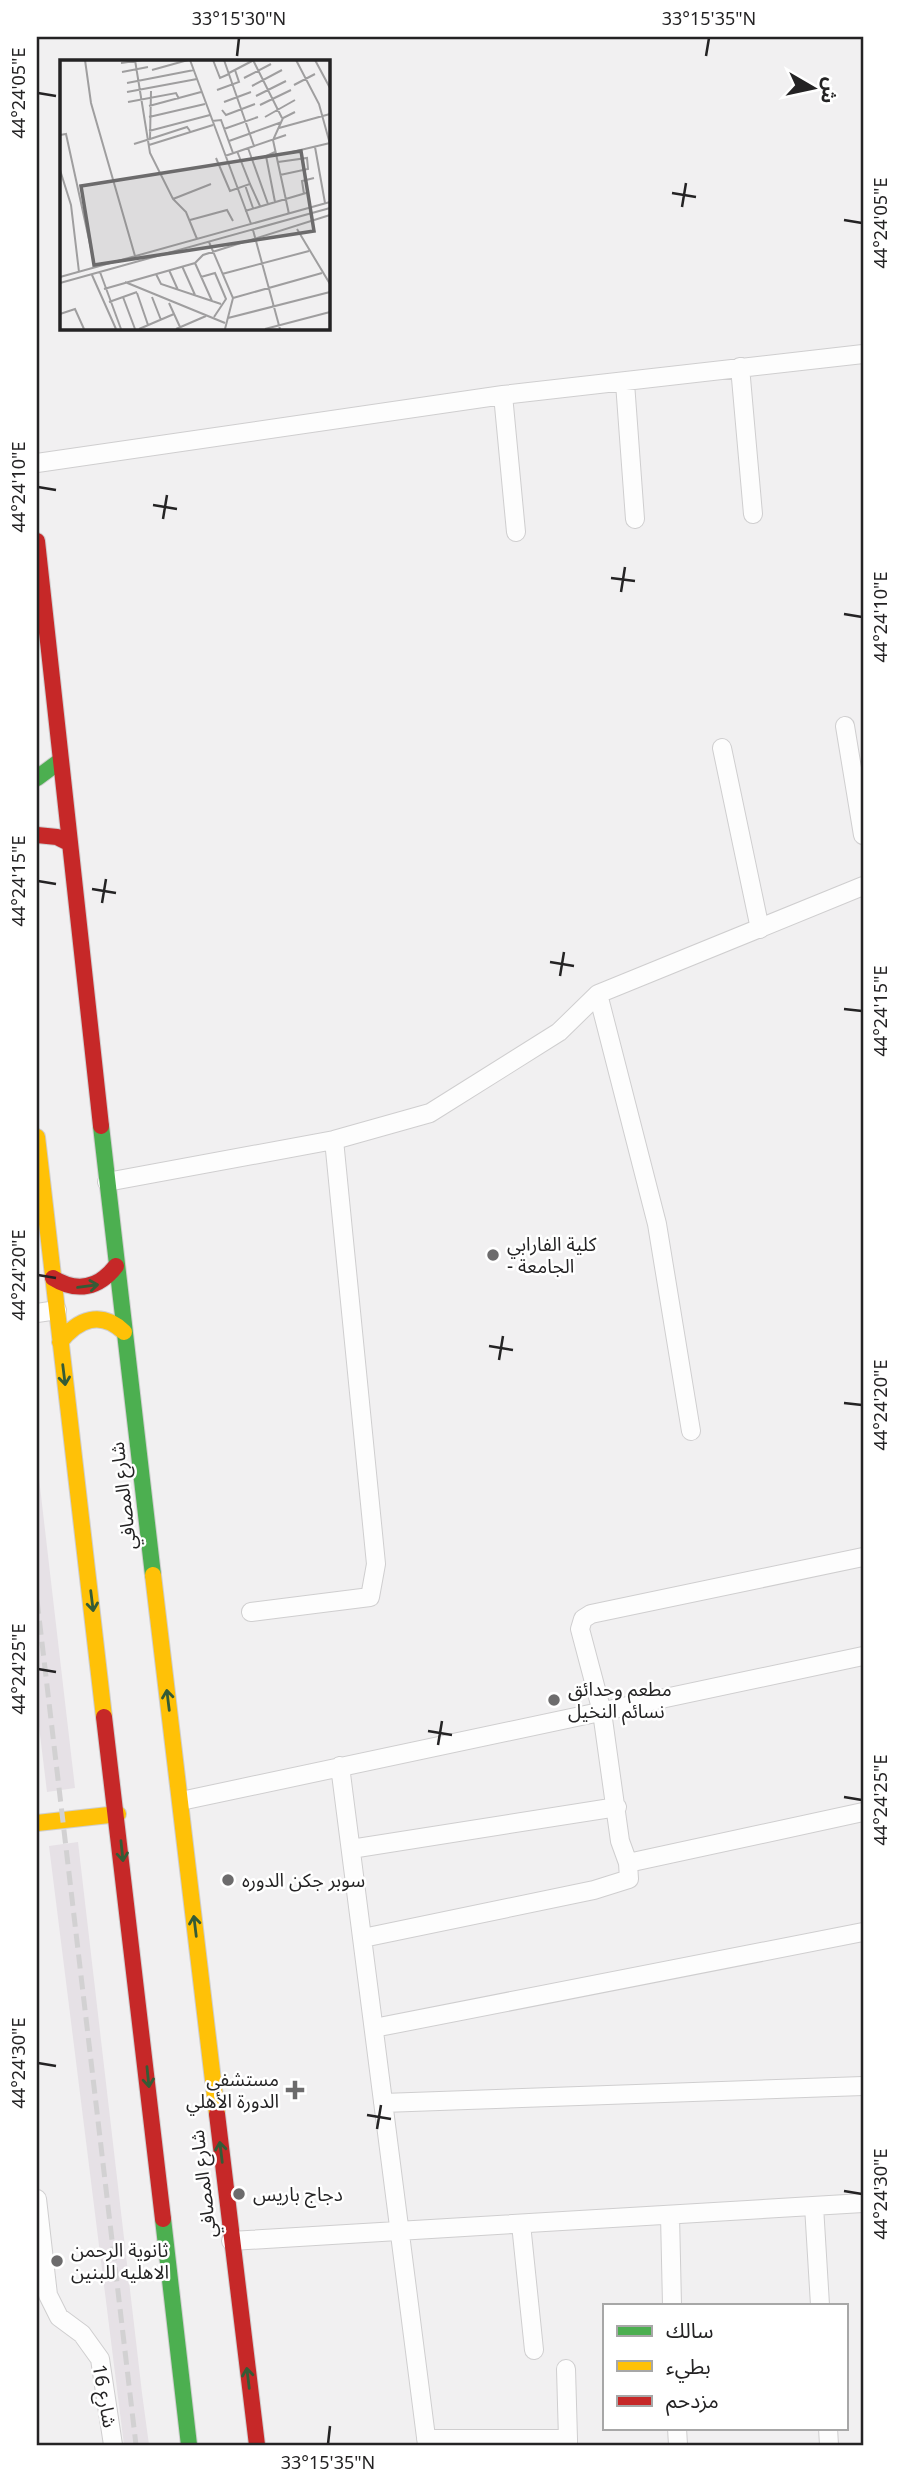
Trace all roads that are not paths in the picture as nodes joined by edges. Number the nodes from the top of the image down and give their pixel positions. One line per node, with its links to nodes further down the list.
1 (863, 354): 2 (street); 3 (street)
2 (863, 362)
3 (740, 367): 4 (street); 7 (street)
4 (625, 383): 5 (street); 8 (street)
5 (503, 395): 6 (street); 9 (street)
6 (37, 463)
7 (753, 514)
8 (635, 519)
9 (516, 532)
10 (37, 541): 13 (main road, شارع المصافي)
11 (845, 726): 16 (street)
12 (722, 748): 19 (street)
13 (60, 761): 14 (main road); 17 (main road, شارع المصافي)
14 (37, 778)
15 (37, 835): 17 (main road)
16 (863, 835)
17 (69, 843): 23 (main road, شارع المصافي)
18 (863, 886): 19 (street)
19 (760, 929): 20 (street)
20 (598, 994): 22 (street); 30 (street)
21 (37, 1137): 25 (main road)
22 (334, 1140): 23 (street); 32 (street)
23 (107, 1182): 24 (main road, شارع المصافي)
24 (116, 1266): 25 (main road, one-way to 24); 28 (main road, شارع المصافي)
25 (53, 1278): 26 (main road)
26 (57, 1310): 27 (street); 29 (main road)
27 (37, 1312)
28 (124, 1332): 29 (main road); 36 (main road, شارع المصافي, one-way to 28)
29 (60, 1342): 39 (main road, one-way to 39)
30 (691, 1431)
31 (863, 1557): 34 (street)
32 (251, 1612)
33 (863, 1656): 34 (street)
34 (602, 1712): 35 (street); 37 (street)
35 (340, 1766): 36 (street); 41 (street)
36 (181, 1801): 54 (main road, شارع المصافي, one-way to 36)
37 (617, 1807): 41 (street); 42 (street)
38 (863, 1812): 42 (street)
39 (118, 1814): 40 (main road); 63 (main road, one-way to 63)
40 (37, 1823)
41 (351, 1849): 44 (street)
42 (628, 1863): 44 (street)
43 (863, 1932): 45 (street)
44 (363, 1938): 45 (street)
45 (374, 2028): 47 (street)
46 (863, 2086): 47 (street)
47 (383, 2103): 53 (street)
48 (37, 2199): 57 (street, شارع 16)
49 (863, 2203): 50 (street)
50 (814, 2206): 51 (street); 56 (street)
51 (670, 2215): 52 (street); 55 (street)
52 (522, 2224): 53 (street); 58 (street)
53 (399, 2231): 54 (street); 60 (street)
54 (231, 2241): 64 (main road, شارع المصافي, one-way to 54)
55 (672, 2304)
56 (820, 2304)
57 (44, 2309): 62 (street, شارع 16)
58 (534, 2350)
59 (566, 2369): 61 (street)
60 (426, 2442): 61 (street)
61 (568, 2442)
62 (113, 2445)
63 (189, 2445)
64 (257, 2445)

